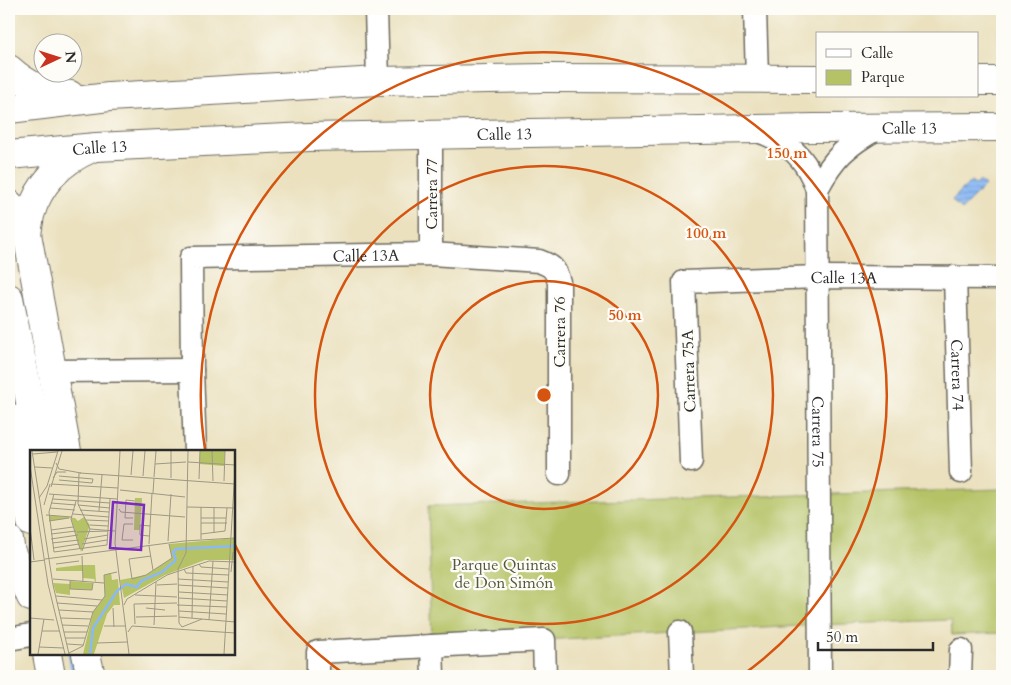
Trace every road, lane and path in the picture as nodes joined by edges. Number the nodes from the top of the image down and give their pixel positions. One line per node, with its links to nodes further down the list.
1 (376, 9): 6 (street)
2 (755, 9): 4 (street)
3 (9, 69): 9 (main road)
4 (757, 78): 5 (main road); 6 (main road)
5 (816, 79)
6 (378, 81): 9 (main road)
7 (978, 81): 8 (main road)
8 (1002, 81)
9 (108, 97): 10 (main road)
10 (9, 109)
11 (1002, 127): 12 (main road, Calle 13)
12 (878, 128): 13 (main road, Calle 13); 17 (street)
13 (751, 129): 14 (main road, Calle 13); 17 (street, Carrera 75)
14 (431, 134): 15 (main road, Calle 13); 20 (street, Carrera 77)
15 (96, 147): 16 (main road, Calle 13); 19 (main road)
16 (9, 155)
17 (817, 189): 22 (street, Carrera 75)
18 (9, 204): 19 (main road)
19 (27, 234): 28 (main road)
20 (431, 254): 21 (street, Calle 13A); 27 (street, Calle 13A)
21 (539, 261): 35 (street, Carrera 76)
22 (818, 277): 23 (street, Calle 13A); 25 (street, Calle 13A); 54 (street, Carrera 75)
23 (955, 277): 24 (street, Calle 13A); 34 (street, Carrera 74)
24 (1002, 278)
25 (684, 282): 33 (street, Carrera 75A)
26 (9, 298): 30 (main road)
27 (192, 370): 28 (street); 32 (street)
28 (51, 371): 31 (main road)
29 (9, 417): 36 (main road)
30 (40, 450)
31 (67, 450)
32 (195, 450)
33 (691, 461)
34 (961, 472)
35 (559, 474)
36 (30, 517)
37 (9, 540): 38 (main road)
38 (30, 596)
39 (680, 632): 53 (street)
40 (30, 635): 41 (street)
41 (9, 639)
42 (432, 646): 50 (street); 51 (street); 52 (street)
43 (961, 650): 55 (street)
44 (47, 655): 47 (main road)
45 (86, 655): 48 (main road)
46 (97, 655): 49 (main road)
47 (51, 676)
48 (91, 676)
49 (100, 676)
50 (318, 676)
51 (433, 676)
52 (545, 676)
53 (682, 676)
54 (820, 676)
55 (960, 676)

